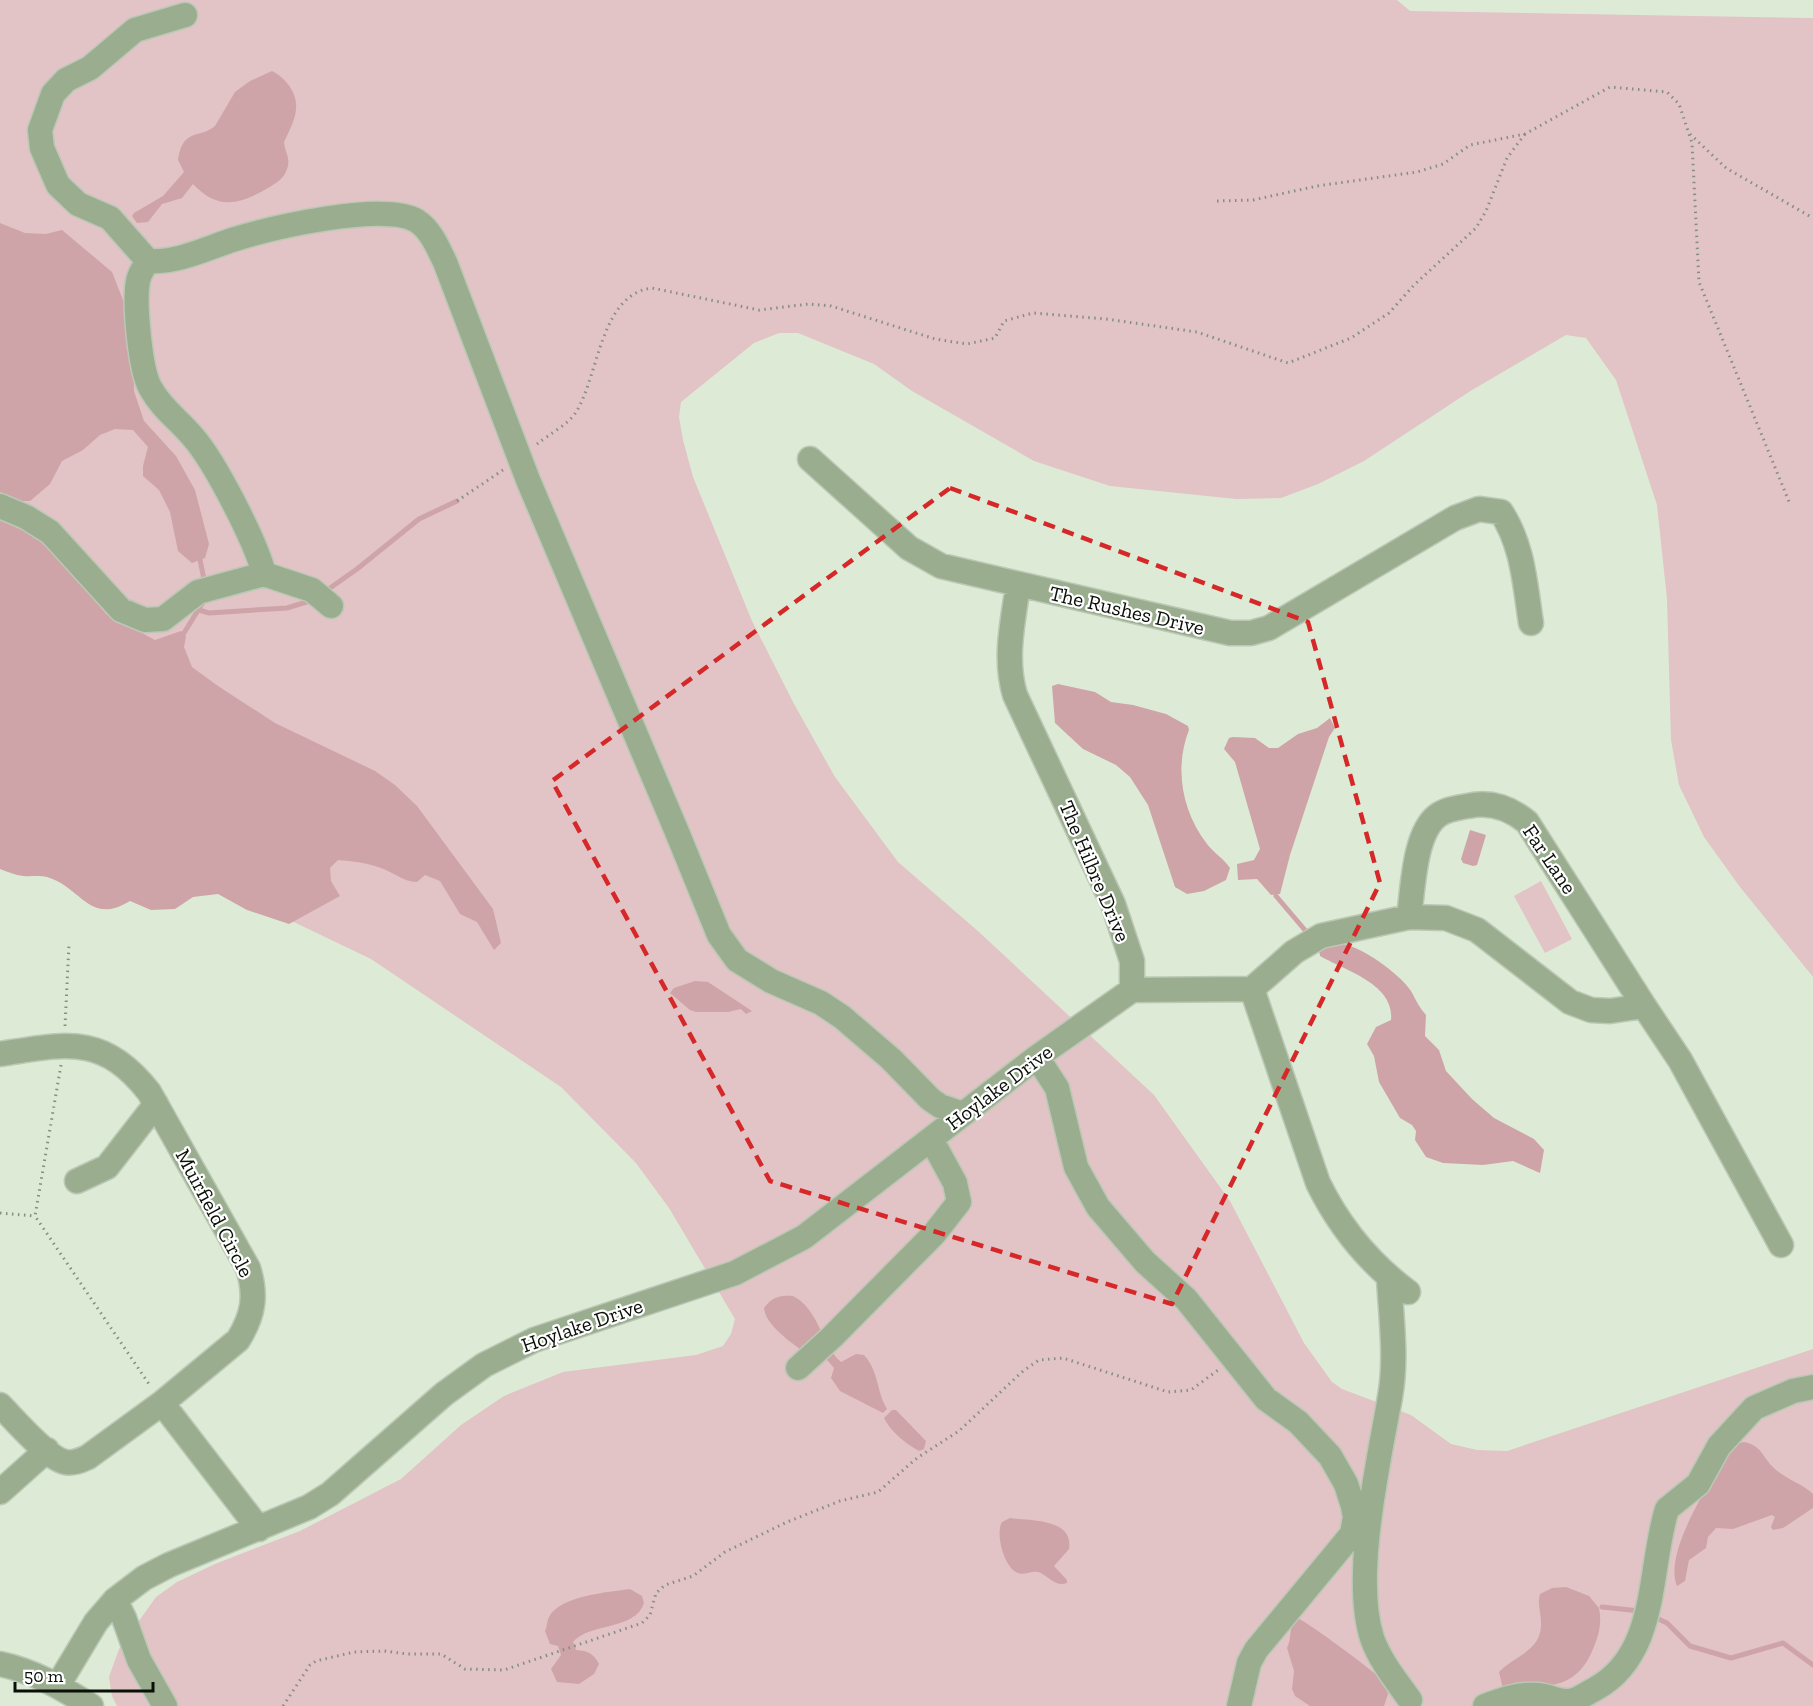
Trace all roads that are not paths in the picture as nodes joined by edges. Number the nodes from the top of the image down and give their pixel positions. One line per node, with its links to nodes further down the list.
1 (185, 15): 2 (street)
2 (148, 261): 5 (street); 16 (street)
3 (810, 459): 6 (street, The Rushes Drive)
4 (0, 506): 5 (street)
5 (264, 574): 7 (street)
6 (1018, 585): 8 (street, The Rushes Drive); 11 (street, The Hilbre Drive)
7 (323, 598)
8 (1531, 623)
9 (1409, 917): 10 (street); 12 (street); 12 (street, Far Lane)
10 (1252, 989): 11 (street); 30 (street)
11 (1132, 990): 14 (street, Hoylake Drive)
12 (1644, 1006): 19 (street, Far Lane)
13 (0, 1054): 15 (street, Muirfield Circle)
14 (1037, 1057): 16 (street, Hoylake Drive); 33 (street)
15 (156, 1104): 18 (street); 22 (street, Muirfield Circle)
16 (963, 1114): 17 (street, Hoylake Drive)
17 (931, 1139): 20 (street); 26 (street, Hoylake Drive)
18 (77, 1181)
19 (1781, 1245)
20 (803, 1364)
21 (1813, 1387): 34 (street)
22 (162, 1403): 24 (street, Muirfield Circle); 26 (street)
23 (0, 1405): 24 (street, Muirfield Circle)
24 (46, 1450): 25 (street)
25 (0, 1492)
26 (259, 1529): 27 (street, Hoylake Drive)
27 (115, 1600): 29 (street, Hoylake Drive); 32 (street)
28 (0, 1664): 29 (street)
29 (57, 1685): 31 (street)
30 (1413, 1704)
31 (91, 1706)
32 (165, 1706)
33 (1239, 1706)
34 (1485, 1706)

